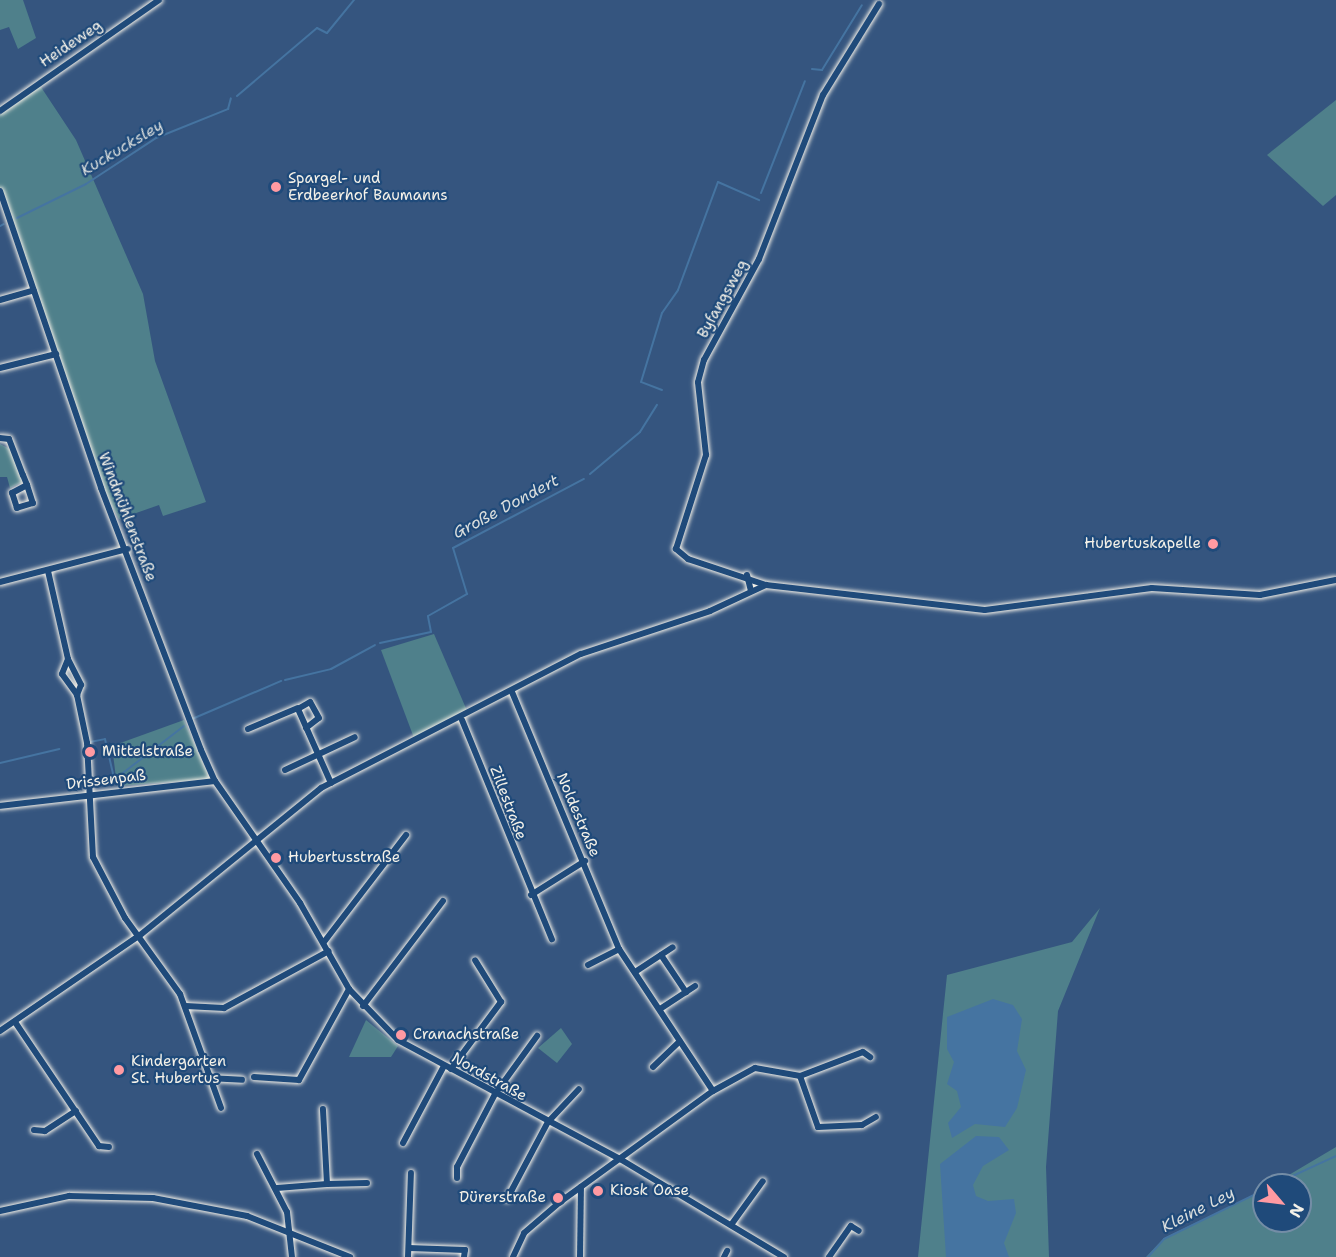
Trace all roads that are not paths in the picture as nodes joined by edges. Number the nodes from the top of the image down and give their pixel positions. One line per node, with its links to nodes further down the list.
1 (159, 0): 3 (street, Heideweg)
2 (879, 4): 13 (street, Byfangsweg)
3 (0, 111)
4 (0, 191): 5 (street, Windmühlenstraße)
5 (34, 290): 6 (street); 7 (street, Windmühlenstraße)
6 (0, 300)
7 (56, 354): 8 (street); 11 (street, Windmühlenstraße)
8 (0, 368)
9 (0, 438): 10 (street)
10 (27, 485)
11 (128, 549): 12 (street); 28 (street, Windmühlenstraße)
12 (48, 571): 15 (street); 18 (street)
13 (747, 575): 16 (street, Byfangsweg); 17 (street)
14 (1336, 580): 16 (street)
15 (0, 582)
16 (766, 585): 17 (street)
17 (751, 591): 19 (street)
18 (68, 659): 20 (street); 20 (street)
19 (512, 692): 22 (street); 34 (street, Noldestraße)
20 (77, 695): 30 (street)
21 (298, 708): 23 (street); 23 (street); 24 (street)
22 (462, 720): 29 (street); 35 (street, Zillestraße)
23 (306, 728): 26 (street)
24 (248, 729)
25 (355, 737): 26 (street)
26 (319, 754): 27 (street); 29 (street)
27 (285, 770)
28 (215, 781): 30 (street, Drissenpaß); 33 (street, Windmühlenstraße)
29 (332, 783): 33 (street)
30 (89, 793): 31 (street, Drissenpaß); 37 (street)
31 (0, 806)
32 (406, 835): 39 (street)
33 (258, 838): 37 (street); 39 (street, Nordstraße)
34 (585, 861): 35 (street); 41 (street, Noldestraße)
35 (531, 895): 38 (street, Zillestraße)
36 (443, 901): 51 (street)
37 (138, 936): 50 (street); 53 (street)
38 (552, 939)
39 (324, 942): 42 (street, Nordstraße)
40 (673, 947): 43 (street)
41 (619, 949): 45 (street); 46 (street, Noldestraße)
42 (328, 951): 48 (street, Nordstraße); 50 (street)
43 (662, 955): 46 (street); 49 (street)
44 (475, 960): 59 (street)
45 (588, 965)
46 (635, 972): 52 (street, Noldestraße)
47 (695, 986): 49 (street)
48 (349, 988): 51 (street, Nordstraße); 61 (street)
49 (686, 992): 52 (street)
50 (186, 1006): 62 (street)
51 (363, 1006): 59 (street, Nordstraße)
52 (660, 1009): 56 (street, Noldestraße)
53 (15, 1022): 54 (street); 69 (street)
54 (0, 1031)
55 (537, 1036): 66 (street)
56 (680, 1041): 58 (street); 65 (street, Noldestraße)
57 (870, 1057): 60 (street)
58 (653, 1066)
59 (448, 1067): 66 (street, Nordstraße); 73 (street)
60 (800, 1076): 65 (street); 70 (street)
61 (254, 1077)
62 (207, 1078): 63 (street); 67 (street)
63 (242, 1080)
64 (579, 1089): 71 (street)
65 (713, 1091): 76 (street)
66 (495, 1094): 71 (street, Nordstraße); 78 (street)
67 (221, 1108)
68 (323, 1109): 81 (street)
69 (76, 1111): 72 (street); 74 (street)
70 (876, 1117)
71 (548, 1122): 76 (street, Nordstraße); 84 (street)
72 (34, 1130)
73 (403, 1143)
74 (109, 1147)
75 (257, 1154): 83 (street)
76 (620, 1159): 82 (street); 86 (street, Nordstraße)
77 (411, 1173): 89 (street)
78 (457, 1178)
79 (763, 1181): 86 (street)
80 (367, 1183): 81 (street)
81 (327, 1184): 83 (street)
82 (581, 1186): 94 (street); 95 (street)
83 (277, 1188): 87 (street)
84 (507, 1199)
85 (0, 1211): 87 (street)
86 (731, 1225): 96 (street, Nordstraße)
87 (291, 1230): 90 (street); 91 (street)
88 (859, 1231): 97 (street)
89 (409, 1248): 92 (street); 93 (street)
90 (292, 1257)
91 (350, 1257)
92 (408, 1257)
93 (464, 1257)
94 (513, 1257)
95 (580, 1257)
96 (784, 1257)
97 (829, 1257)

